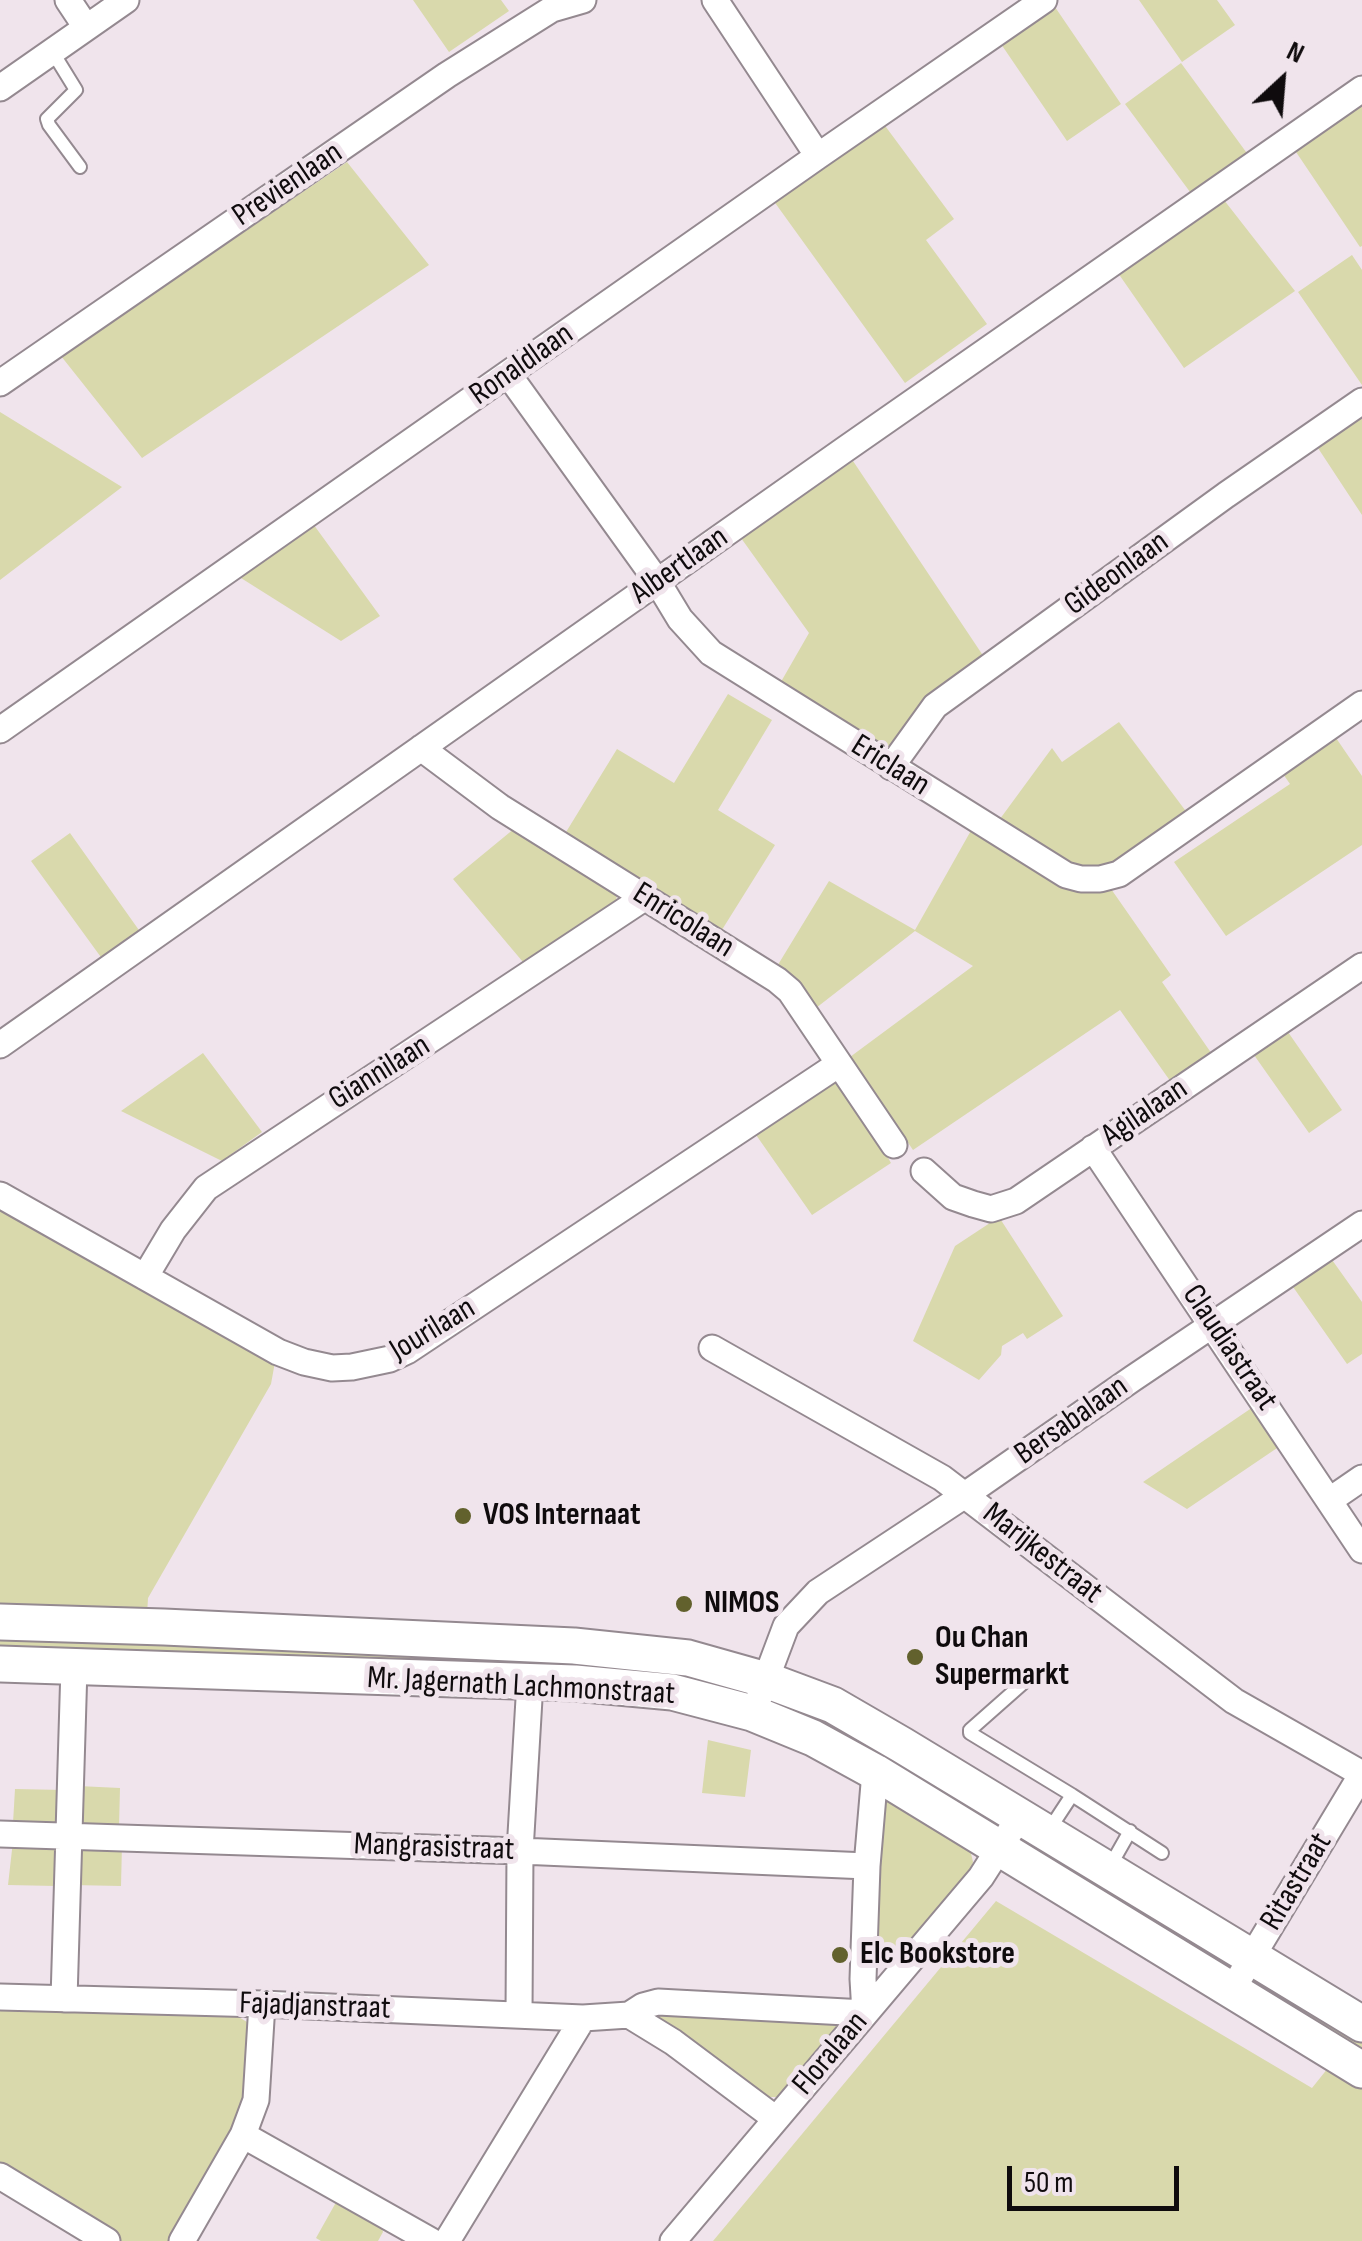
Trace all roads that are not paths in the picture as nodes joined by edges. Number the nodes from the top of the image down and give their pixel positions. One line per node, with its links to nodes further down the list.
1 (68, 0): 6 (street)
2 (126, 0): 6 (street)
3 (582, 0): 13 (street, Previenlaan)
4 (716, 0): 10 (street)
5 (1044, 0): 10 (street, Ronaldlaan)
6 (86, 27): 7 (street)
7 (52, 51): 8 (street); 11 (lane)
8 (0, 88)
9 (1362, 89): 15 (street, Albertlaan)
10 (818, 156): 12 (street, Ronaldlaan)
11 (80, 167)
12 (508, 374): 15 (street, Ericlaan); 17 (street, Ronaldlaan)
13 (0, 383)
14 (1362, 400): 19 (street, Gideonlaan)
15 (657, 581): 18 (street, Albertlaan); 19 (street, Ericlaan)
16 (1362, 704): 19 (street, Ericlaan)
17 (0, 730)
18 (421, 748): 20 (street, Enricolaan); 22 (street, Albertlaan)
19 (891, 767)
20 (644, 898): 23 (street, Enricolaan); 29 (street, Giannilaan)
21 (1362, 966): 25 (street, Agilalaan)
22 (0, 1045)
23 (840, 1064): 24 (street, Enricolaan); 29 (street, Jourilaan)
24 (894, 1145)
25 (1093, 1148): 26 (street, Agilalaan); 30 (street, Claudiastraat)
26 (924, 1171)
27 (0, 1194): 29 (street, Jourilaan)
28 (1362, 1224): 30 (street, Bersabalaan)
29 (145, 1277)
30 (1213, 1324): 33 (street, Bersabalaan); 34 (street, Claudiastraat)
31 (712, 1348): 33 (street, Marijkestraat)
32 (1362, 1478): 34 (street)
33 (965, 1495): 40 (street, Bersabalaan); 44 (street, Marijkestraat)
34 (1330, 1500): 35 (street, Claudiastraat)
35 (1362, 1550)
36 (0, 1622): 40 (main road, Mr. Jagernath Lachmonstraat)
37 (0, 1664): 38 (main road, Mr. Jagernath Lachmonstraat)
38 (74, 1667): 41 (main road, Mr. Jagernath Lachmonstraat); 49 (street)
39 (1030, 1677): 45 (lane)
40 (766, 1680): 42 (street, Bersabalaan); 46 (main road, Mr. Jagernath Lachmonstraat)
41 (530, 1682): 42 (main road, Mr. Jagernath Lachmonstraat); 51 (street)
42 (752, 1713): 43 (main road, Mr. Jagernath Lachmonstraat)
43 (875, 1772): 50 (main road, Mr. Jagernath Lachmonstraat); 53 (street)
44 (1362, 1774): 55 (street, Ritastraat)
45 (1072, 1795): 46 (lane); 47 (lane)
46 (1034, 1824): 50 (street, Floralaan); 54 (main road, Mr. Jagernath Lachmonstraat)
47 (1130, 1832): 52 (lane); 54 (lane)
48 (0, 1834): 49 (street, Mangrasistraat)
49 (68, 1837): 51 (street, Mangrasistraat); 58 (street)
50 (1000, 1848): 56 (main road, Mr. Jagernath Lachmonstraat); 60 (street, Floralaan)
51 (520, 1851): 53 (street, Mangrasistraat); 61 (street)
52 (1162, 1854)
53 (867, 1866): 60 (street)
54 (1108, 1870): 55 (main road, Mr. Jagernath Lachmonstraat)
55 (1252, 1957): 56 (street, Ritastraat); 64 (main road, Mr. Jagernath Lachmonstraat)
56 (1232, 1990): 65 (main road, Mr. Jagernath Lachmonstraat)
57 (0, 1997): 58 (street, Fajadjanstraat)
58 (64, 1999): 59 (street, Fajadjanstraat)
59 (262, 2004): 61 (street, Fajadjanstraat); 67 (street)
60 (865, 2013): 62 (street, Fajadjanstraat); 66 (street, Floralaan)
61 (519, 2014): 63 (street, Fajadjanstraat)
62 (629, 2015): 63 (street, Fajadjanstraat); 66 (street)
63 (583, 2018): 73 (street)
64 (1362, 2024)
65 (1362, 2070)
66 (776, 2119): 74 (street, Floralaan)
67 (243, 2134): 69 (street); 71 (street)
68 (0, 2176): 70 (street)
69 (392, 2231): 72 (street)
70 (107, 2241)
71 (182, 2241)
72 (431, 2241)
73 (447, 2241)
74 (673, 2241)

